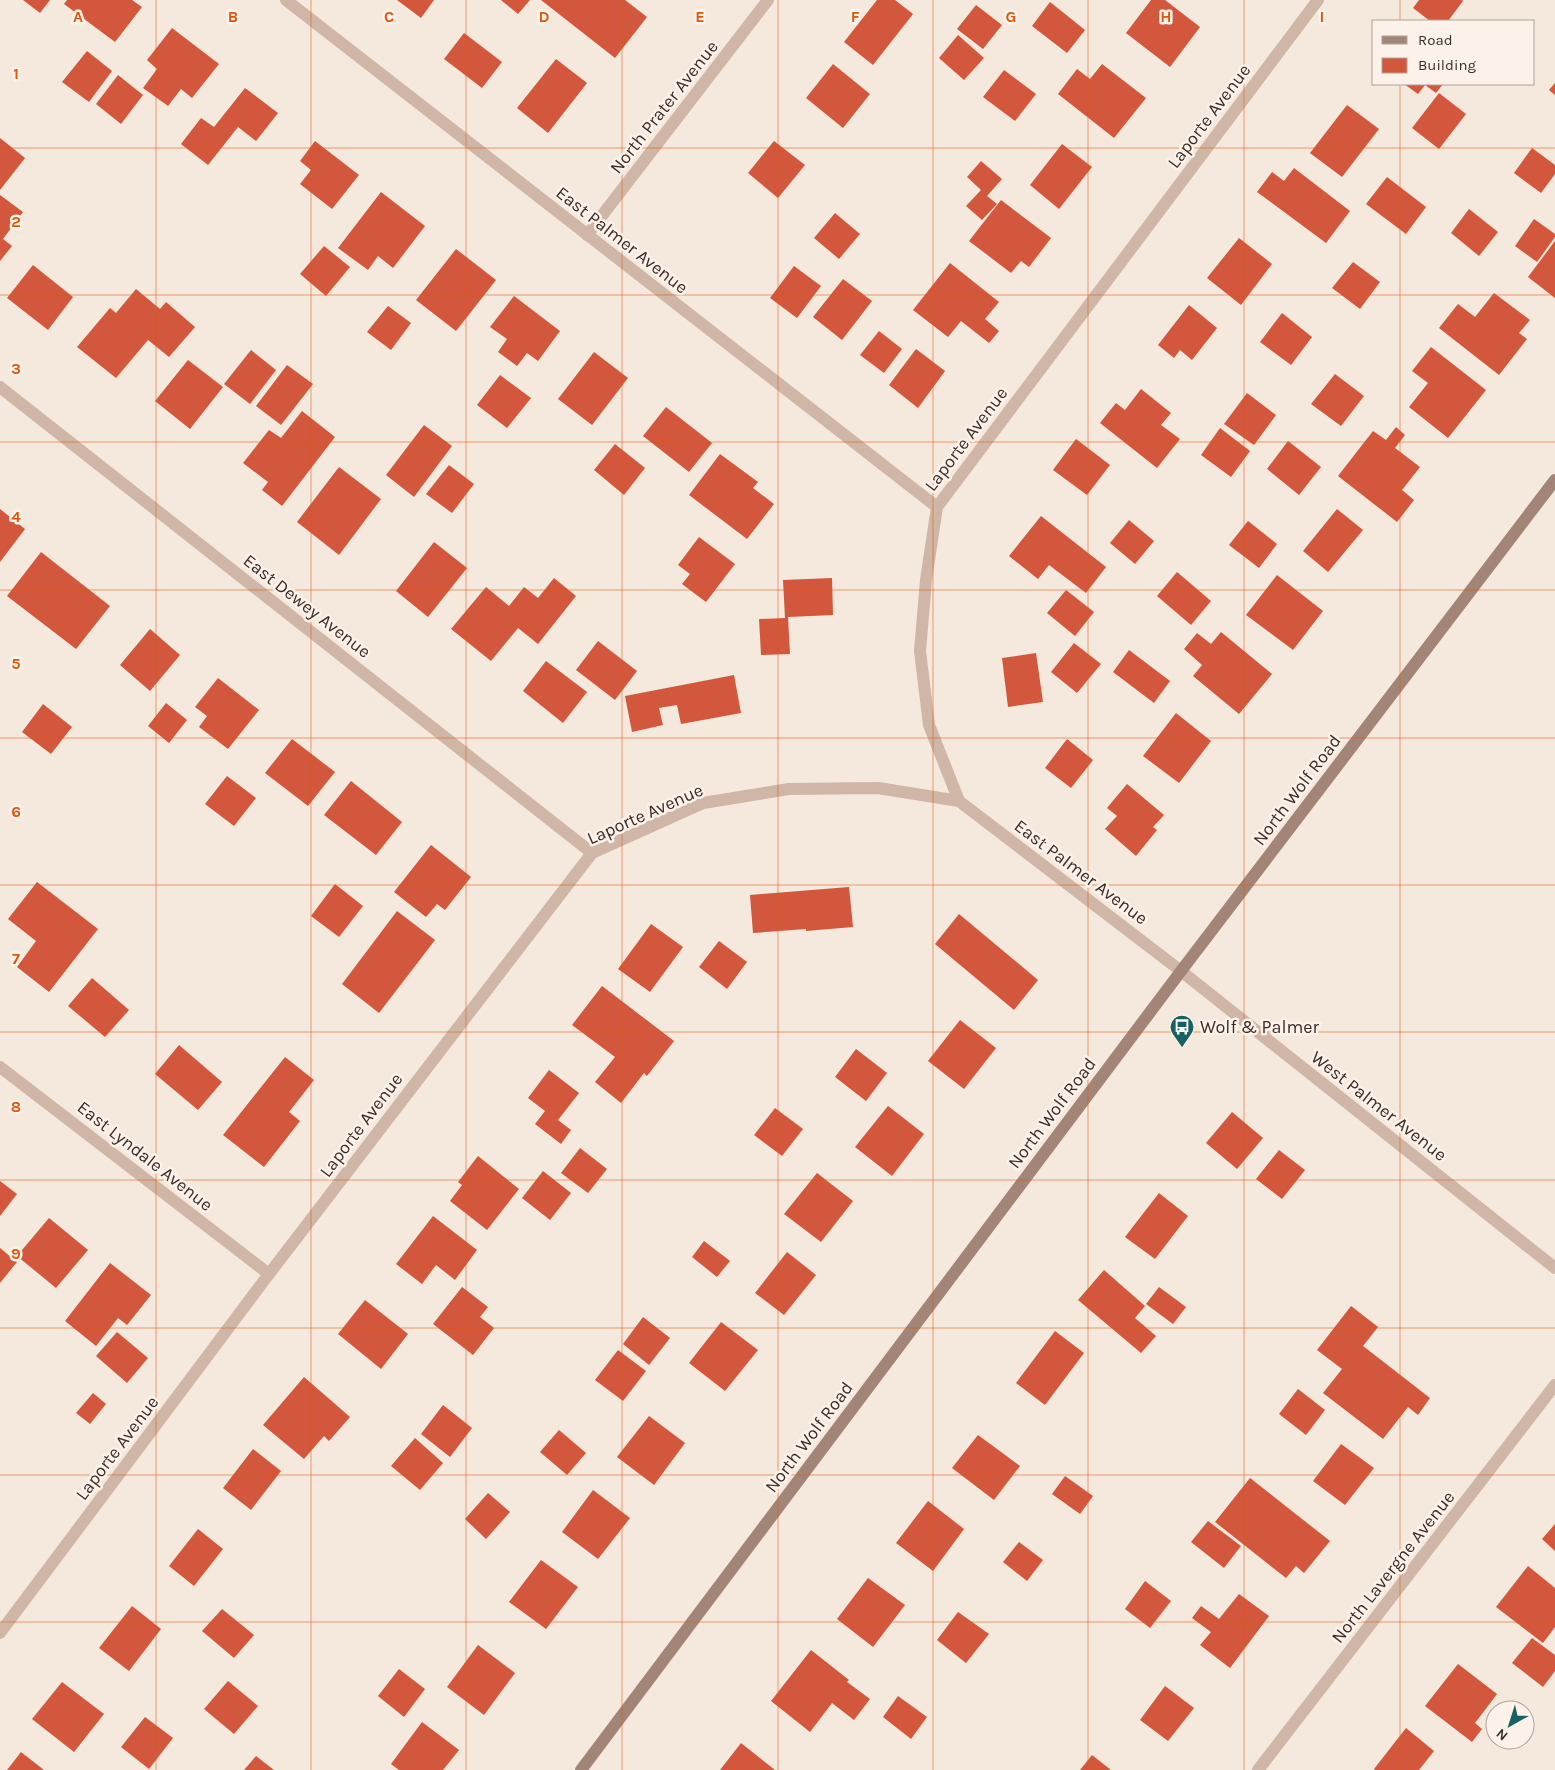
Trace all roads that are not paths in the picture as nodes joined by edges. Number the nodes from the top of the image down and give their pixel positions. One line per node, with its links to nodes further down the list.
1 (286, 0): 4 (street, East Palmer Avenue)
2 (768, 0): 4 (street, North Prater Avenue)
3 (1318, 0): 7 (street, Laporte Avenue)
4 (587, 235): 7 (street, East Palmer Avenue)
5 (0, 387): 9 (street, East Dewey Avenue)
6 (1555, 480): 10 (main road, North Wolf Road)
7 (937, 507): 8 (street, Laporte Avenue)
8 (960, 801): 9 (street, Laporte Avenue); 10 (street, East Palmer Avenue)
9 (592, 853): 13 (street, Laporte Avenue)
10 (1181, 971): 12 (street, West Palmer Avenue); 16 (main road, North Wolf Road)
11 (0, 1066): 13 (street, East Lyndale Avenue)
12 (1555, 1268)
13 (269, 1274): 15 (street, Laporte Avenue)
14 (1555, 1385): 17 (street, North Lavergne Avenue)
15 (0, 1633)
16 (581, 1770)
17 (1258, 1770)

